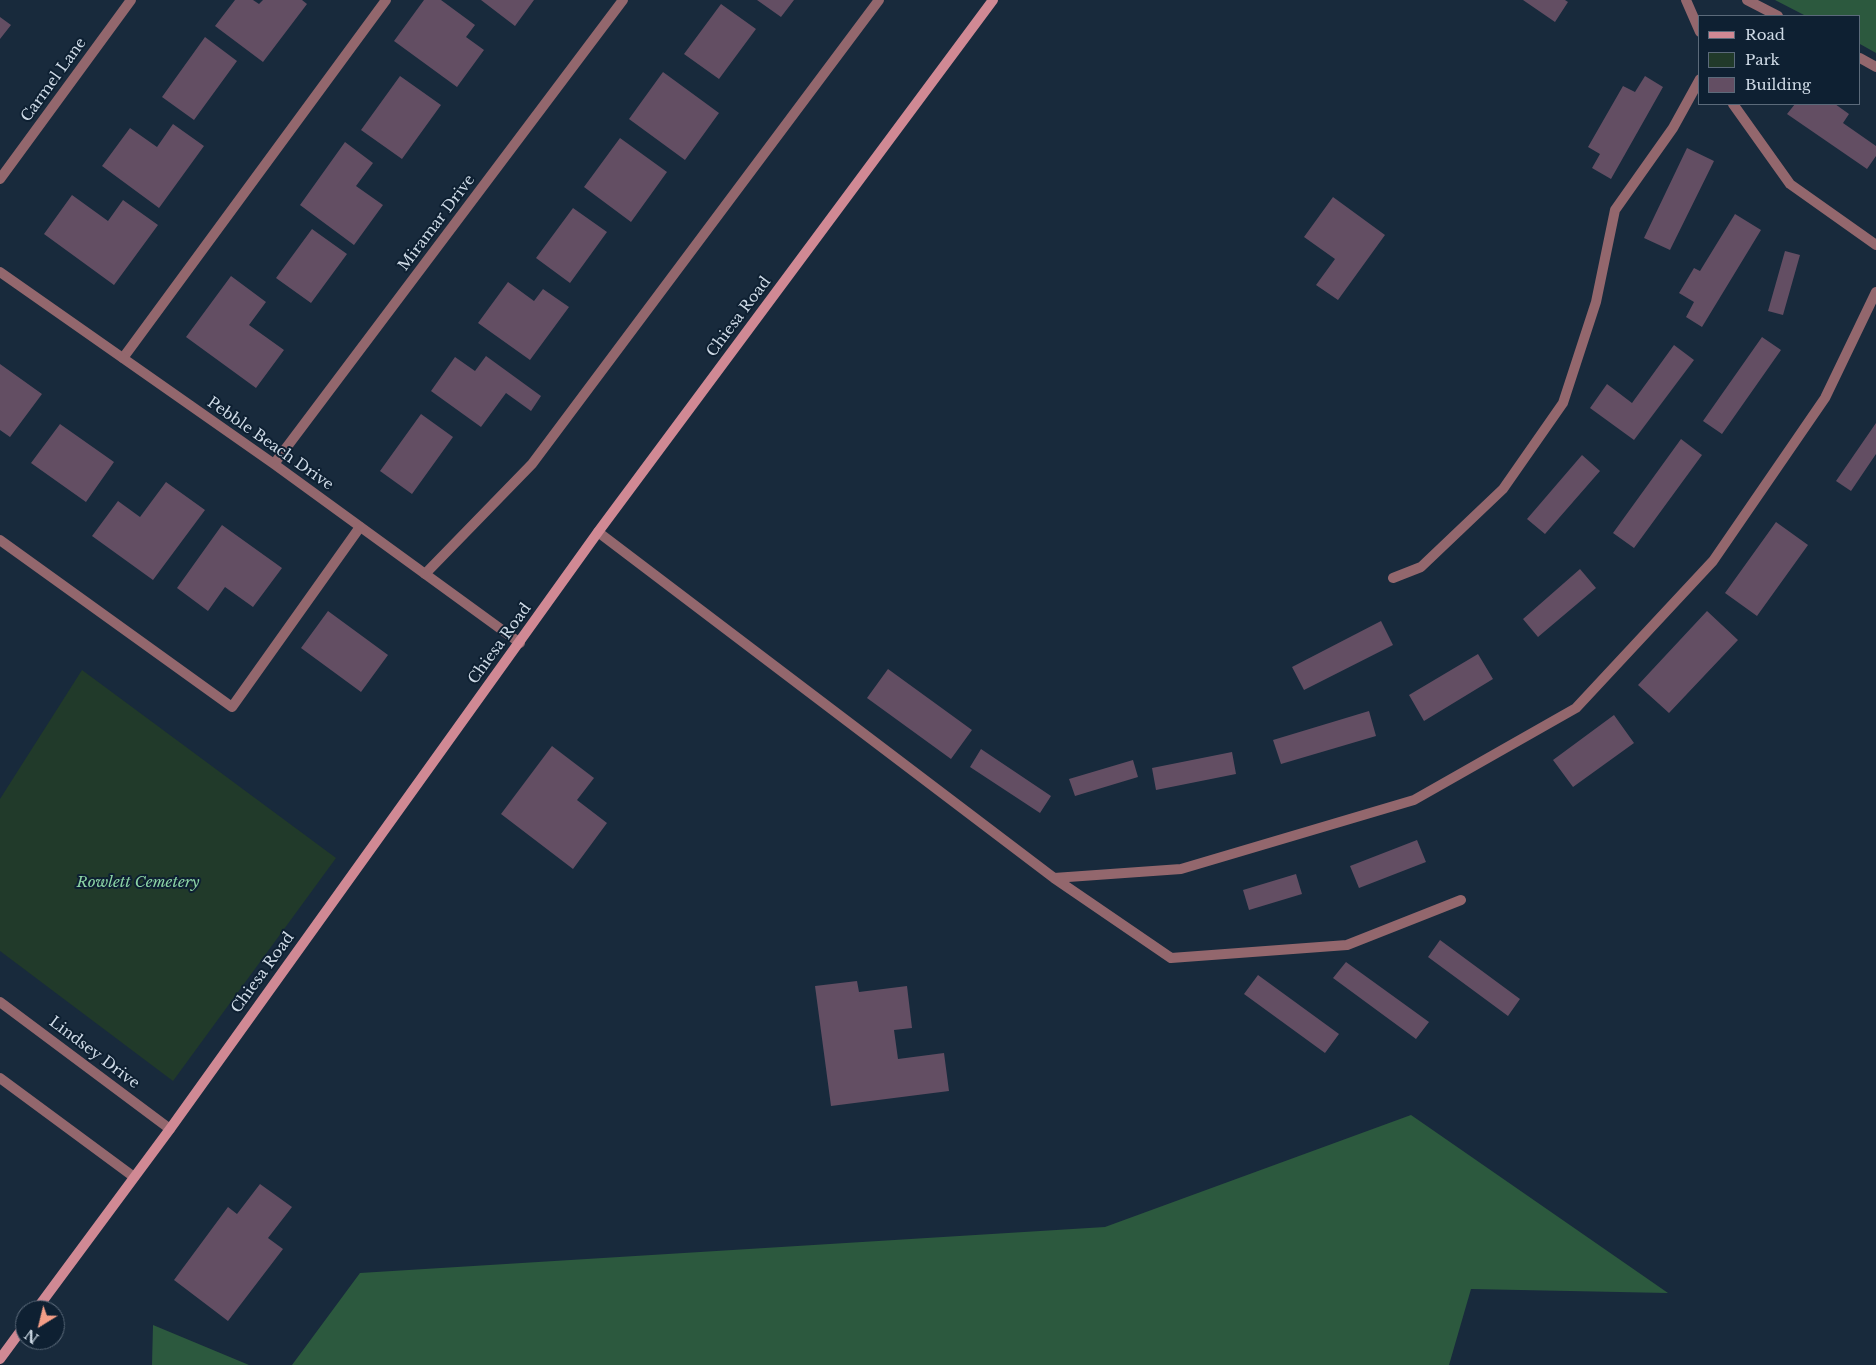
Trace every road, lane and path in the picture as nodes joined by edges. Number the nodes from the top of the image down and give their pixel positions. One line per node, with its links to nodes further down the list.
1 (131, 0): 14 (street, Carmel Lane)
2 (386, 0): 18 (street)
3 (623, 0): 19 (street, Miramar Drive)
4 (879, 0): 23 (street)
5 (993, 0): 21 (main road, Chiesa Road)
6 (1686, 0): 9 (street)
7 (1747, 0): 8 (street)
8 (1776, 15)
9 (1698, 27)
10 (1861, 59): 11 (street)
11 (1876, 67)
12 (1698, 83): 24 (street)
13 (1734, 105): 15 (street)
14 (0, 179)
15 (1876, 245)
16 (0, 272): 18 (street, Pebble Beach Drive)
17 (1876, 292): 26 (street)
18 (123, 358): 19 (street, Pebble Beach Drive)
19 (274, 464): 20 (street, Pebble Beach Drive)
20 (360, 527): 22 (street); 23 (street, Pebble Beach Drive)
21 (598, 532): 25 (main road, Chiesa Road); 26 (street)
22 (0, 540)
23 (424, 574): 25 (street, Pebble Beach Drive)
24 (1393, 578)
25 (520, 643): 30 (main road, Chiesa Road)
26 (1054, 878): 27 (street)
27 (1461, 900)
28 (0, 1002): 30 (street, Lindsey Drive)
29 (0, 1078): 31 (street)
30 (170, 1129): 31 (main road, Chiesa Road)
31 (134, 1177): 32 (main road, Chiesa Road)
32 (43, 1300)
33 (15, 1339): 34 (main road)
34 (0, 1359)

